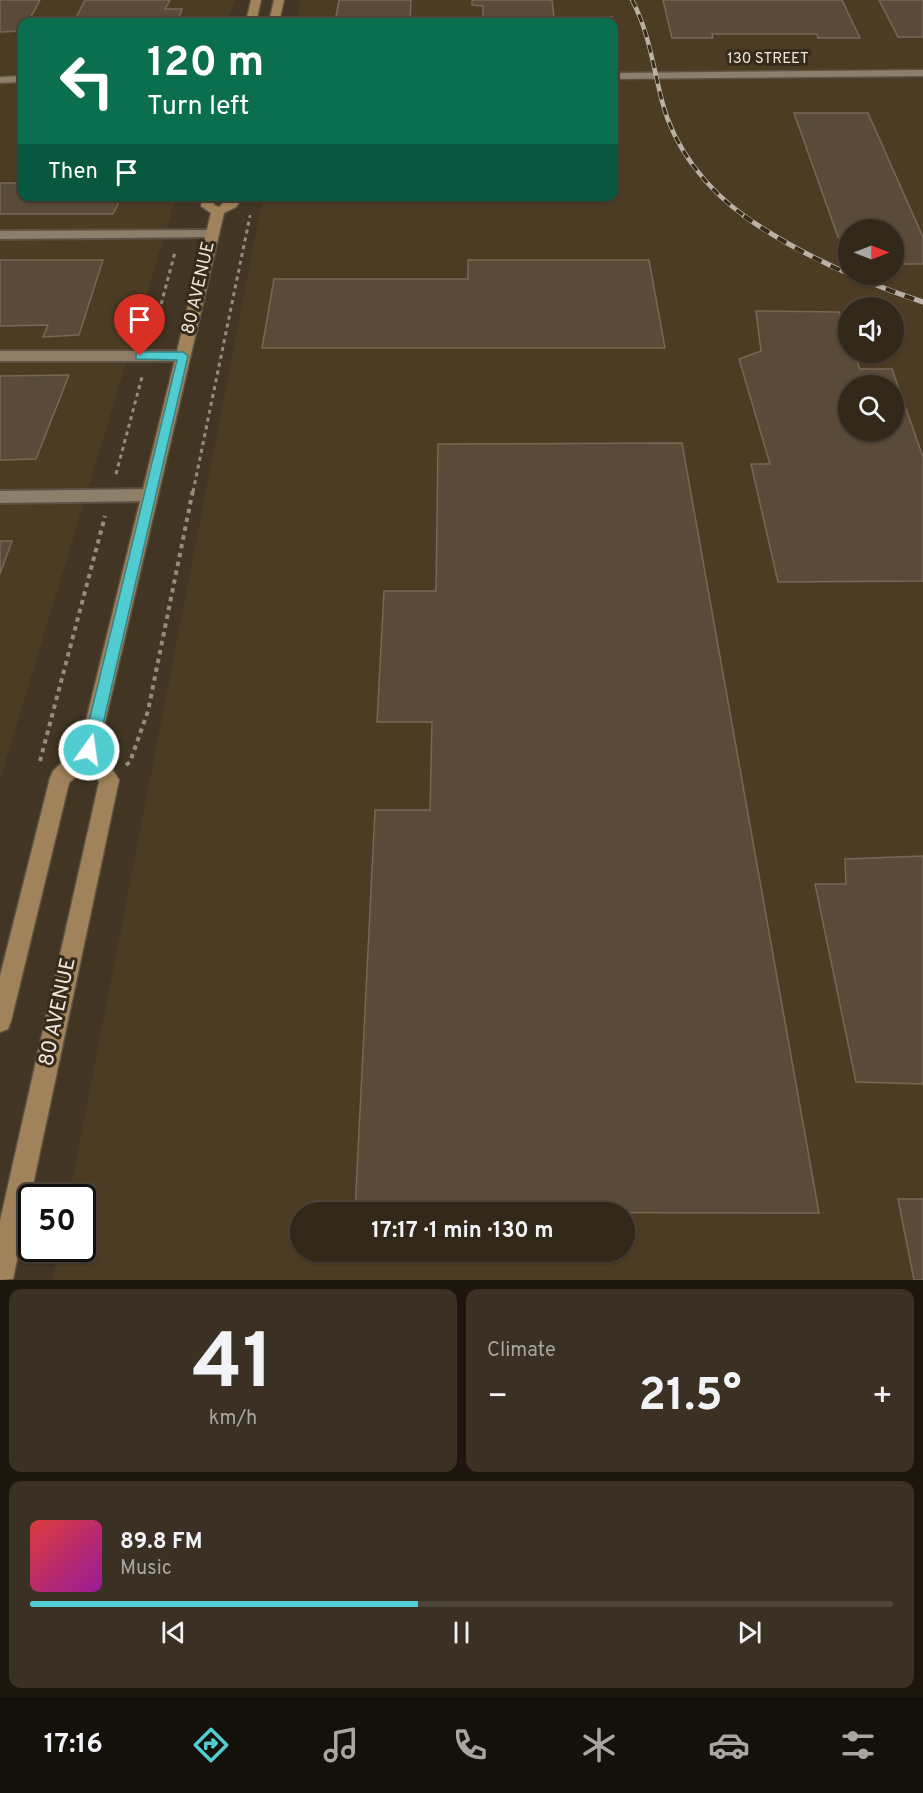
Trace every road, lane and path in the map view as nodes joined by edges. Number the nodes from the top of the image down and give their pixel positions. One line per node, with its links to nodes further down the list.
1 (256, 0): 3 (main road)
2 (279, 0): 4 (main road)
3 (252, 18)
4 (275, 18)
5 (923, 73): 6 (street, 130 STREET)
6 (618, 76)
7 (18, 79): 8 (street)
8 (0, 80)
9 (209, 201): 12 (main road)
10 (234, 201): 12 (main road)
11 (251, 206): 24 (path)
12 (218, 211): 14 (main road, 80 AVENUE)
13 (180, 234): 14 (lane); 15 (lane); 17 (path)
14 (212, 234): 18 (main road, 80 AVENUE)
15 (0, 235)
16 (0, 356): 17 (lane)
17 (147, 356): 18 (lane); 20 (path)
18 (183, 356): 19 (main road, 80 AVENUE)
19 (150, 495): 20 (lane); 22 (main road, 80 AVENUE)
20 (110, 496): 21 (lane); 23 (path)
21 (0, 497)
22 (89, 750): 24 (main road); 25 (main road)
23 (38, 766)
24 (109, 780): 26 (main road, 80 AVENUE)
25 (0, 1021)
26 (0, 1279)

